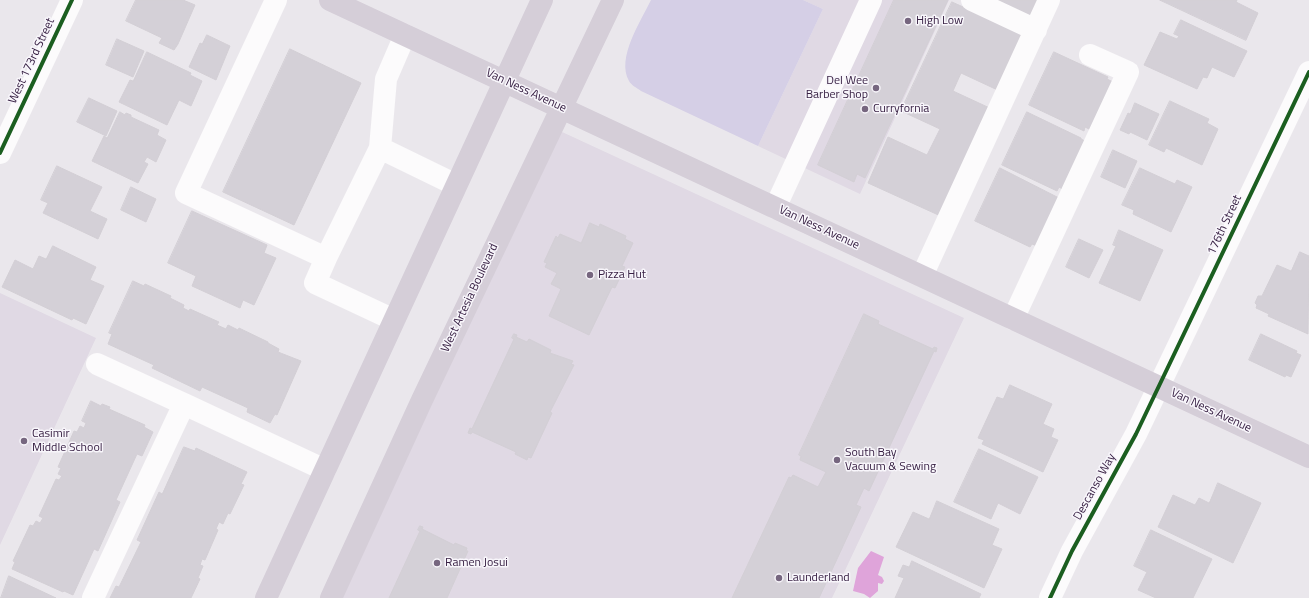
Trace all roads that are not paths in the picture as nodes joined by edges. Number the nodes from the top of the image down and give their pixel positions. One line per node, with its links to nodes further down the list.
1 (72, 0): 16 (street, West 173rd Street)
2 (276, 0): 19 (street)
3 (330, 0): 10 (main road, Van Ness Avenue)
4 (542, 0): 13 (main road)
5 (613, 0): 14 (main road, West Artesia Boulevard)
6 (871, 0): 18 (street)
7 (972, 0): 9 (street)
8 (1049, 0): 9 (street)
9 (1036, 30): 20 (street)
10 (405, 35): 13 (main road, Van Ness Avenue); 15 (street)
11 (1090, 55): 21 (street)
12 (1309, 72): 24 (street, 176th Street)
13 (504, 81): 14 (main road, Van Ness Avenue); 17 (main road)
14 (561, 108): 18 (main road, Van Ness Avenue); 30 (main road, West Artesia Boulevard)
15 (380, 148): 17 (street); 19 (street)
16 (0, 153)
17 (456, 185): 22 (main road)
18 (775, 208): 20 (main road, Van Ness Avenue)
19 (326, 258): 22 (street)
20 (922, 276): 21 (main road, Van Ness Avenue)
21 (1014, 319): 24 (main road, Van Ness Avenue)
22 (394, 320): 27 (main road)
23 (97, 364): 25 (street)
24 (1159, 387): 26 (main road, Van Ness Avenue); 31 (street, Descanso Way)
25 (184, 404): 27 (street); 28 (street)
26 (1309, 457)
27 (325, 470): 29 (main road)
28 (93, 598)
29 (266, 598)
30 (331, 598)
31 (1050, 598)

